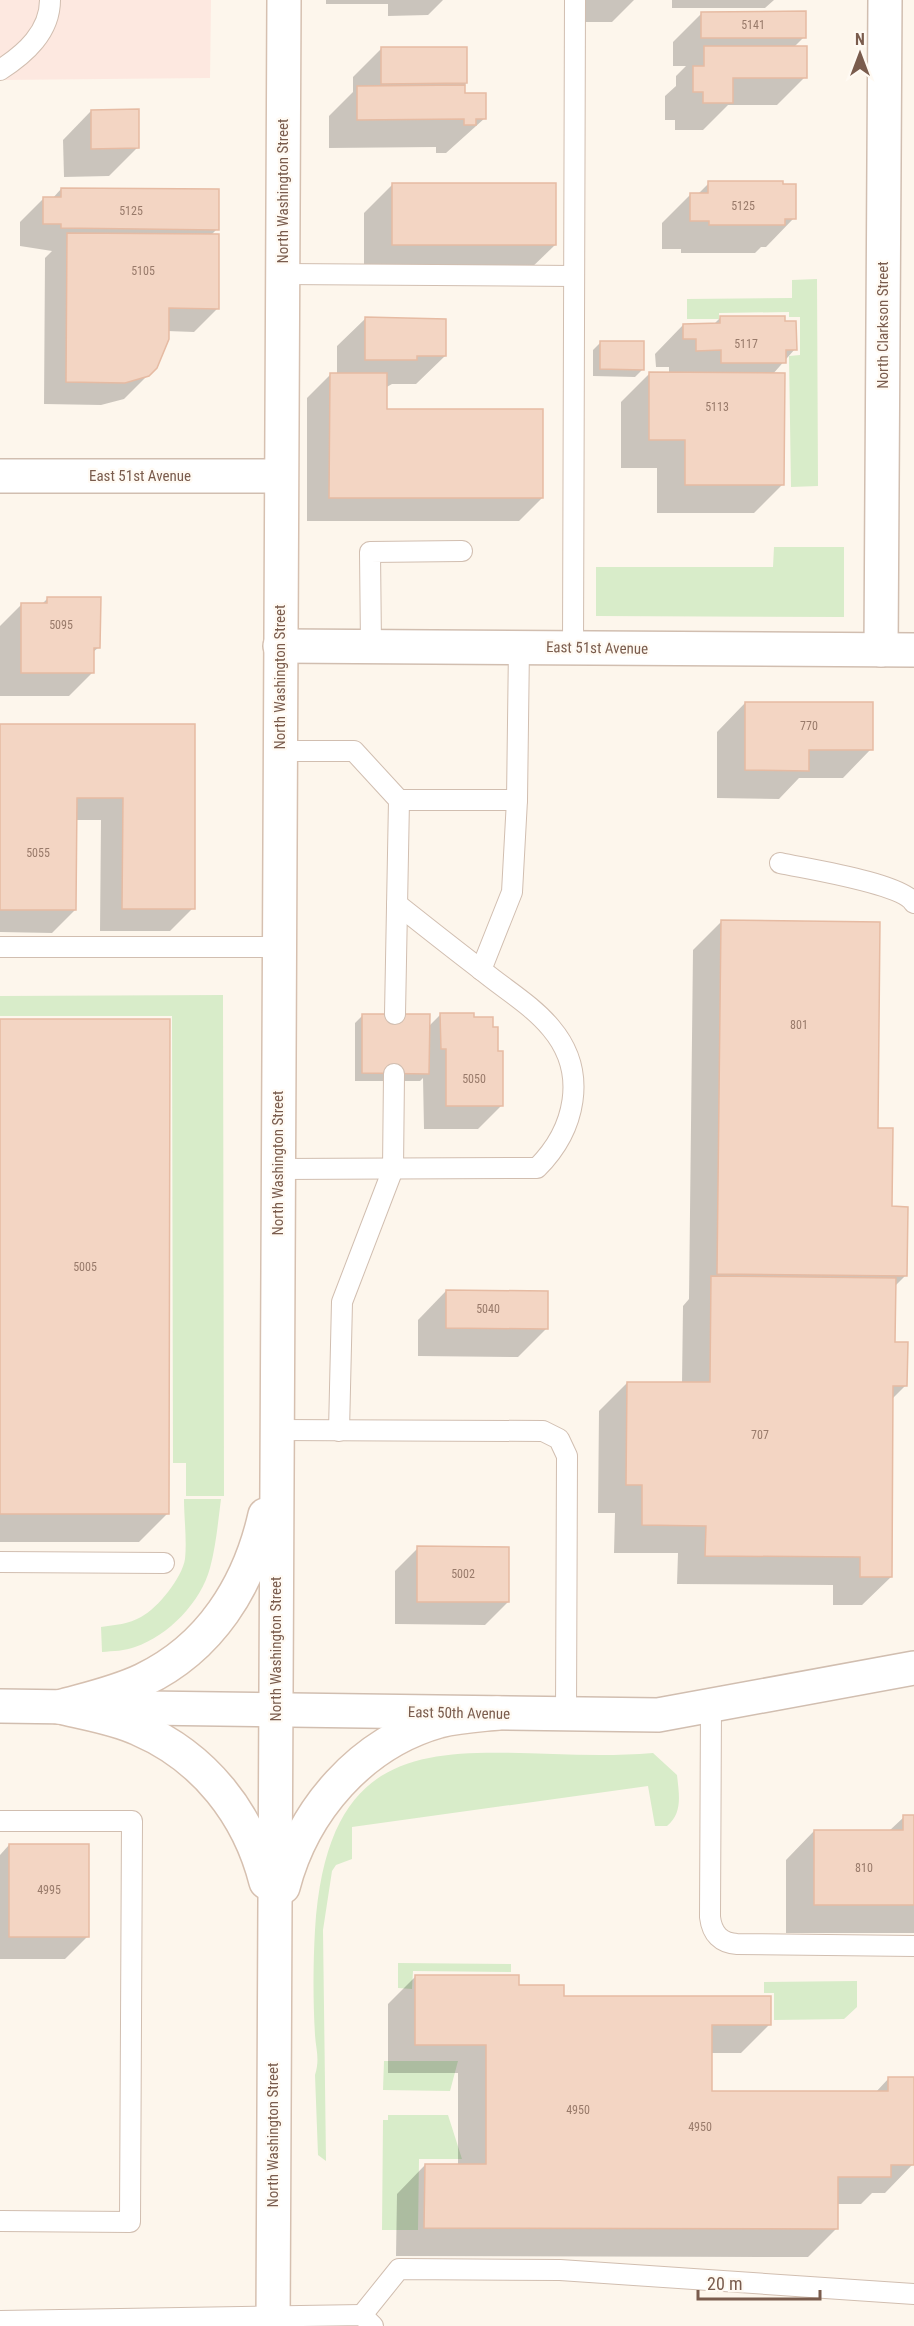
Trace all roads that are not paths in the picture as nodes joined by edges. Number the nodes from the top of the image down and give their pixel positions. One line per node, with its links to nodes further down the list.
1 (50, 0): 5 (lane)
2 (284, 0): 6 (main road, North Washington Street)
3 (575, 0): 7 (lane)
4 (885, 0): 15 (main road, North Clarkson Street)
5 (0, 70)
6 (282, 274): 7 (lane); 9 (main road, North Washington Street)
7 (574, 276): 14 (lane)
8 (0, 476): 9 (main road, East 51st Avenue)
9 (281, 476): 11 (main road, North Washington Street)
10 (462, 551): 12 (lane)
11 (280, 646): 12 (main road, East 51st Avenue); 17 (main road, North Washington Street)
12 (371, 646): 13 (main road, East 51st Avenue)
13 (519, 646): 14 (main road, East 51st Avenue); 19 (lane)
14 (573, 648): 15 (main road, East 51st Avenue)
15 (881, 650): 16 (main road, East 51st Avenue)
16 (914, 650)
17 (280, 752): 18 (lane); 24 (main road, North Washington Street)
18 (399, 800): 19 (lane); 22 (lane)
19 (517, 800): 25 (lane)
20 (780, 863): 21 (lane)
21 (914, 903)
22 (397, 904): 25 (lane); 26 (lane)
23 (0, 947): 24 (lane)
24 (279, 947): 28 (main road, North Washington Street)
25 (481, 970): 29 (lane)
26 (395, 1014)
27 (394, 1074): 29 (lane)
28 (278, 1169): 29 (lane); 30 (main road, North Washington Street)
29 (393, 1169): 31 (lane)
30 (277, 1430): 31 (lane); 32 (main road, North Washington Street)
31 (339, 1431): 41 (lane)
32 (277, 1462): 38 (main road); 39 (main road, North Washington Street)
33 (0, 1562): 34 (lane)
34 (164, 1563)
35 (914, 1668): 37 (main road, East 50th Avenue)
36 (0, 1706): 38 (main road, East 50th Avenue)
37 (711, 1706): 41 (main road, East 50th Avenue); 44 (lane)
38 (59, 1707): 39 (main road, East 50th Avenue); 43 (main road)
39 (276, 1710): 40 (main road, East 50th Avenue); 43 (main road, North Washington Street)
40 (498, 1713): 41 (main road, East 50th Avenue); 43 (main road)
41 (566, 1714)
42 (0, 1821): 45 (lane)
43 (275, 1921): 47 (main road, North Washington Street)
44 (914, 1946)
45 (0, 2221)
46 (914, 2294): 48 (lane)
47 (273, 2320): 48 (lane); 50 (lane)
48 (368, 2320)
49 (0, 2321): 50 (lane)
50 (181, 2322)

